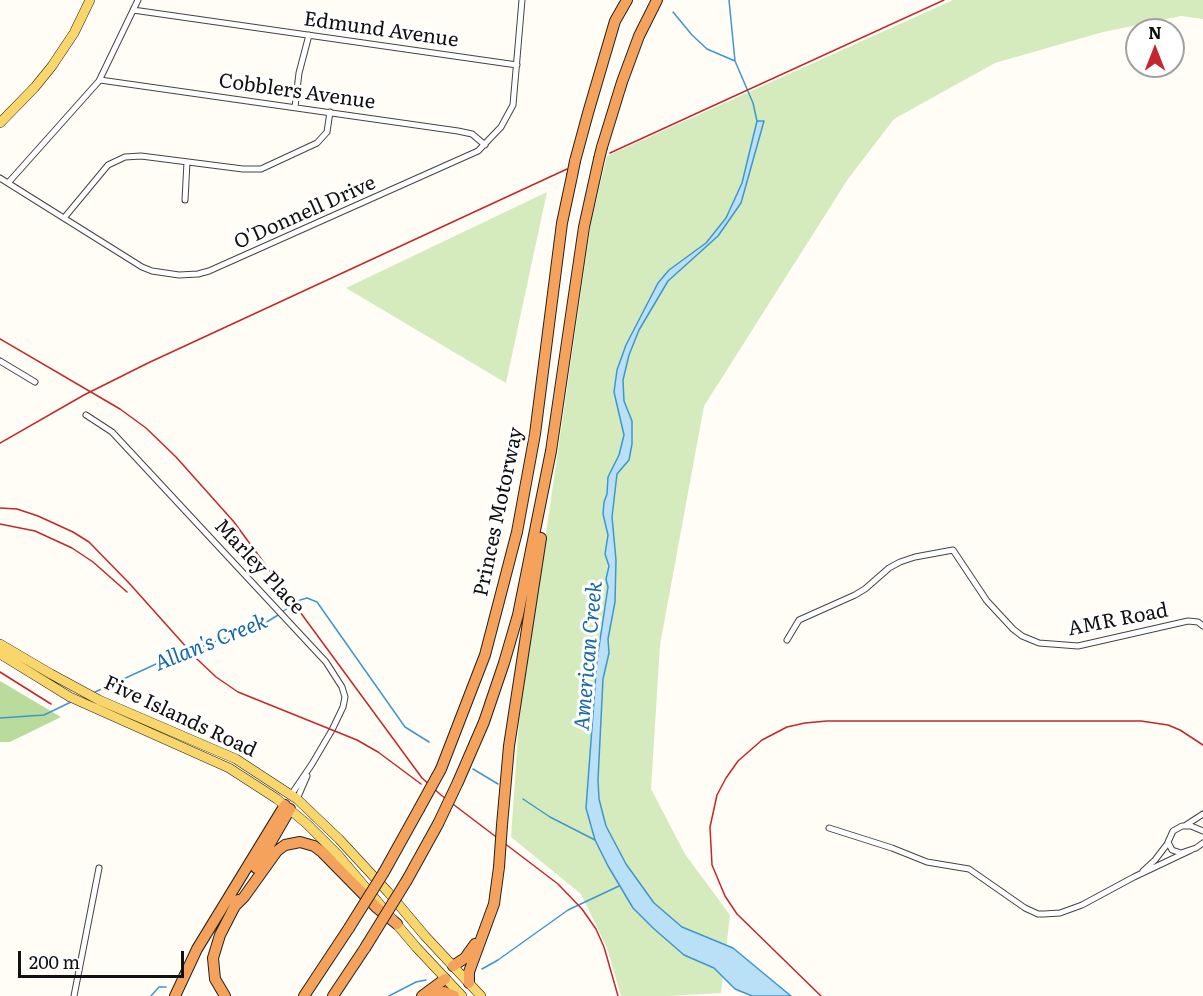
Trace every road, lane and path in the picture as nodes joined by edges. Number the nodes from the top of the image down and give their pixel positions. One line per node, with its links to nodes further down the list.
1 (90, 0): 12 (main road)
2 (138, 0): 6 (street)
3 (522, 0): 8 (street, O'Donnell Drive)
4 (627, 0): 40 (highway, Princes Motorway, bridge)
5 (657, 0): 22 (highway, Princes Motorway, bridge)
6 (133, 10): 7 (street, Edmund Avenue); 9 (street)
7 (309, 35): 8 (street, Edmund Avenue); 10 (street)
8 (517, 65): 13 (street, O'Donnell Drive)
9 (100, 80): 10 (street, Cobblers Avenue); 16 (street)
10 (295, 107): 11 (street, Cobblers Avenue)
11 (330, 112): 13 (street, Cobblers Avenue); 14 (street)
12 (0, 123)
13 (485, 145): 18 (street, O'Donnell Drive)
14 (188, 162): 17 (street); 18 (street)
15 (0, 178): 16 (street, O'Donnell Drive)
16 (8, 183): 18 (street, O'Donnell Drive)
17 (185, 200)
18 (64, 218)
19 (0, 361): 20 (street)
20 (35, 382)
21 (86, 415): 27 (street, Marley Place)
22 (551, 451): 38 (highway, bridge); 50 (highway, Princes Motorway, bridge)
23 (1203, 626): 24 (street, AMR Road)
24 (787, 640)
25 (0, 644): 27 (main road, Five Islands Road)
26 (0, 654): 27 (main road, Five Islands Road)
27 (291, 802): 37 (highway); 39 (main road, Five Islands Road); 42 (main road, Five Islands Road); 46 (highway)
28 (1203, 814): 29 (street)
29 (1185, 825): 31 (street); 32 (street)
30 (829, 828): 36 (street)
31 (1203, 831)
32 (1168, 843): 34 (street); 36 (street)
33 (1201, 846): 34 (street)
34 (1191, 850): 36 (street)
35 (99, 868): 45 (street)
36 (1134, 877)
37 (235, 906): 39 (highway); 47 (highway)
38 (488, 923): 42 (highway); 44 (highway)
39 (397, 924): 41 (main road, Five Islands Road)
40 (346, 931): 48 (highway); 49 (highway, Princes Motorway)
41 (408, 937): 42 (main road); 43 (main road, Five Islands Road)
42 (450, 966): 43 (main road); 44 (main road, Five Islands Road)
43 (445, 979): 51 (highway); 54 (main road, Five Islands Road)
44 (470, 983): 55 (main road, Five Islands Road)
45 (74, 996)
46 (175, 996)
47 (225, 996)
48 (294, 996)
49 (304, 996)
50 (333, 996)
51 (422, 996)
52 (428, 996): 53 (highway)
53 (454, 996)
54 (462, 996)
55 (481, 996)

